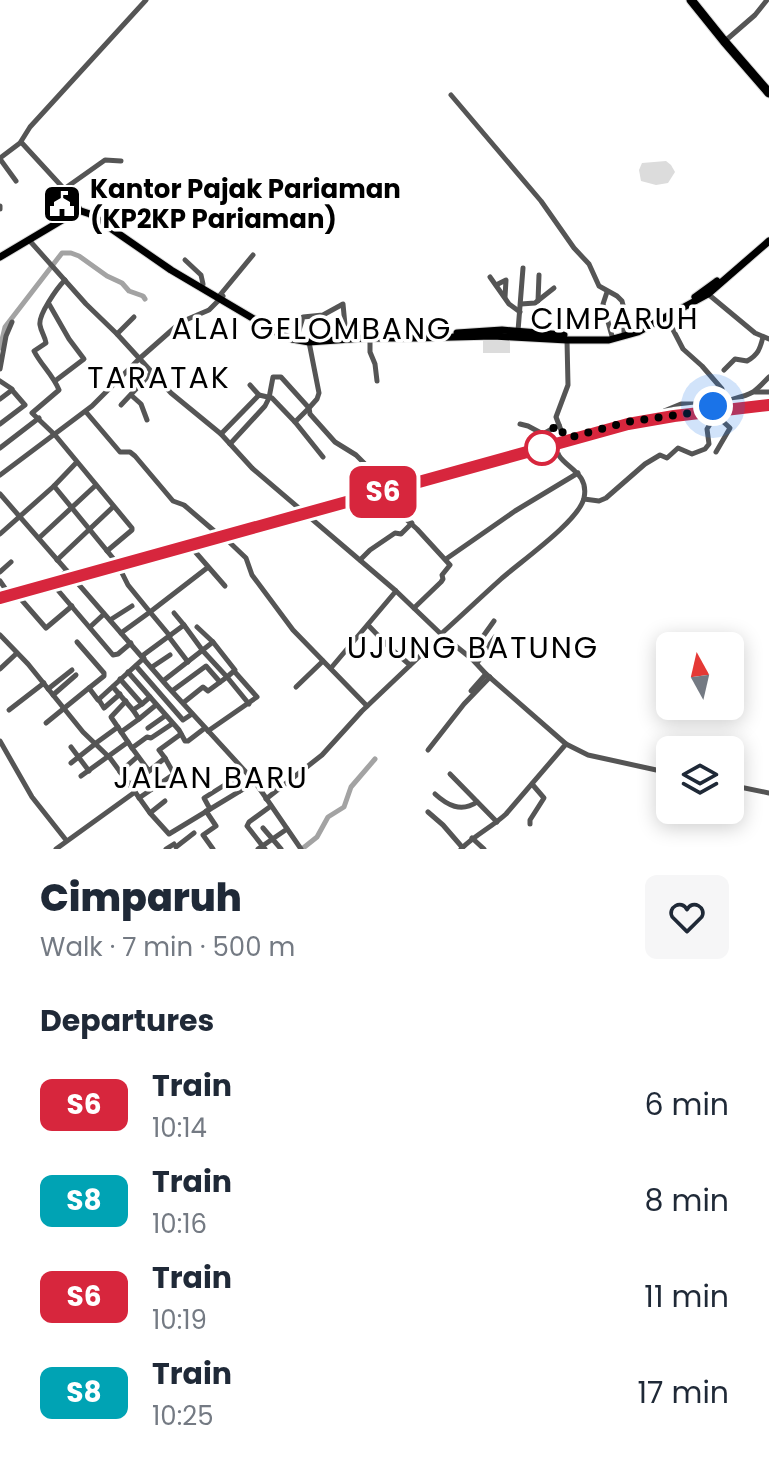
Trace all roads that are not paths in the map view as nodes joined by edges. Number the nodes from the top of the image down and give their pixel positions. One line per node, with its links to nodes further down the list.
1 (146, 0): 7 (street)
2 (691, 0): 4 (highway)
3 (767, 0): 4 (street)
4 (724, 41): 5 (highway)
5 (769, 93)
6 (451, 95): 28 (street)
7 (21, 142): 8 (street); 11 (street)
8 (0, 159): 10 (street)
9 (121, 161): 11 (street)
10 (16, 181)
11 (64, 189): 12 (street)
12 (80, 209): 13 (main road); 19 (main road)
13 (46, 227): 15 (main road); 16 (main road)
14 (769, 239): 21 (main road)
15 (28, 240): 16 (main road); 24 (street)
16 (0, 255)
17 (253, 255): 30 (street)
18 (185, 260): 25 (street)
19 (173, 268): 25 (main road); 30 (main road)
20 (523, 268): 34 (street)
21 (736, 269): 29 (main road); 35 (main road)
22 (539, 275): 32 (street)
23 (490, 277): 26 (street)
24 (65, 280): 33 (street); 44 (street)
25 (203, 284): 30 (main road)
26 (496, 285): 31 (street); 31 (street)
27 (554, 288): 32 (street)
28 (607, 292): 42 (street); 50 (street)
29 (708, 294): 35 (main road); 51 (street)
30 (221, 296): 40 (main road); 55 (street)
31 (505, 298): 36 (street)
32 (538, 302): 34 (street)
33 (49, 304): 61 (street); 61 (street)
34 (521, 304): 36 (street)
35 (685, 306): 38 (main road); 42 (main road)
36 (520, 312): 41 (street)
37 (134, 317): 44 (street)
38 (667, 318): 50 (main road); 73 (street)
39 (12, 322): 56 (street)
40 (267, 325): 48 (main road); 54 (main road)
41 (518, 331): 43 (main road); 47 (main road)
42 (624, 332): 50 (main road)
43 (498, 333): 46 (main road); 47 (main road)
44 (117, 334): 55 (street)
45 (346, 336): 46 (main road); 48 (street); 52 (main road)
46 (386, 336): 49 (main road)
47 (545, 336): 50 (main road); 53 (main road)
48 (297, 337): 52 (main road)
49 (370, 338): 52 (main road); 62 (street)
50 (606, 338): 53 (main road)
51 (767, 338): 57 (street)
52 (325, 339): 54 (main road)
53 (567, 340): 81 (street)
54 (309, 342): 74 (street)
55 (139, 359): 58 (street); 75 (street)
56 (0, 369)
57 (724, 370)
58 (152, 372): 67 (street); 82 (street)
59 (769, 377): 65 (street)
60 (0, 381): 64 (street)
61 (55, 381): 76 (street)
62 (377, 381)
63 (250, 385): 68 (street)
64 (12, 390): 70 (street); 79 (street)
65 (754, 391): 66 (street); 73 (street)
66 (769, 392)
67 (131, 395): 72 (street); 77 (street)
68 (259, 395): 69 (street); 82 (street)
69 (269, 398): 74 (street); 78 (street); 87 (street)
70 (0, 399)
71 (769, 403): 73 (street)
72 (121, 405)
73 (717, 407): 85 (street); 90 (street); 99 (street)
74 (309, 408): 78 (street); 97 (street)
75 (86, 412): 84 (street); 107 (street)
76 (39, 418): 84 (street); 89 (street)
77 (147, 420)
78 (295, 422): 91 (street)
79 (0, 424)
80 (520, 424): 83 (street)
81 (559, 425): 83 (street); 85 (street)
82 (221, 434): 87 (street)
83 (543, 434): 88 (street)
84 (55, 435): 92 (street); 94 (street)
85 (566, 435): 86 (street)
86 (558, 441): 93 (street); 97 (street)
87 (230, 444): 102 (street)
88 (534, 444)
89 (0, 448)
90 (716, 452)
91 (323, 457)
92 (76, 463): 95 (street); 96 (street)
93 (578, 473): 99 (street); 111 (street)
94 (0, 475)
95 (96, 485): 100 (street); 101 (street)
96 (54, 486): 100 (street); 103 (street)
97 (387, 489): 102 (street); 104 (street)
98 (0, 494): 103 (street)
99 (584, 499): 139 (street)
100 (71, 507): 105 (street); 108 (street)
101 (113, 507): 105 (street); 110 (street)
102 (304, 512): 107 (street); 113 (street)
103 (20, 518): 106 (street); 108 (street)
104 (412, 523): 111 (street); 113 (street)
105 (90, 529): 110 (street); 112 (street)
106 (0, 534)
107 (220, 535): 115 (street)
108 (39, 538): 112 (street)
109 (191, 547): 115 (street); 116 (street); 150 (street)
110 (107, 551): 115 (street)
111 (446, 559): 128 (street)
112 (57, 560): 118 (street)
113 (360, 560): 122 (street)
114 (11, 562): 117 (street)
115 (118, 566): 118 (street); 129 (street)
116 (207, 568): 120 (street); 129 (street)
117 (0, 572)
118 (71, 576): 123 (street); 131 (street)
119 (0, 581): 123 (street)
120 (225, 586)
121 (56, 588): 126 (street)
122 (396, 591): 128 (street); 135 (street)
123 (9, 594): 124 (street)
124 (0, 596)
125 (19, 597): 126 (street)
126 (72, 606): 136 (street)
127 (132, 606): 132 (street)
128 (414, 608): 139 (street)
129 (150, 612): 138 (street); 141 (street)
130 (174, 613): 134 (street)
131 (104, 614): 132 (street); 136 (street)
132 (110, 620): 138 (street)
133 (494, 621): 151 (street)
134 (184, 625): 141 (street); 146 (street)
135 (368, 625): 153 (street); 156 (street)
136 (90, 627): 145 (street)
137 (197, 627): 144 (street)
138 (121, 633): 145 (street)
139 (441, 634): 151 (street); 153 (street)
140 (0, 635): 147 (street)
141 (169, 637): 149 (street); 152 (street)
142 (495, 637): 151 (street)
143 (77, 642): 169 (street)
144 (213, 642): 146 (street); 158 (street)
145 (131, 643): 149 (street)
146 (203, 651): 152 (street); 162 (street)
147 (17, 653): 157 (street); 165 (street)
148 (170, 655): 155 (street)
149 (143, 657): 154 (street); 155 (street)
150 (323, 661): 156 (street); 168 (street)
151 (474, 661): 161 (street)
152 (188, 662): 166 (street)
153 (410, 665): 180 (street)
154 (136, 666): 159 (street); 173 (street)
155 (152, 667): 166 (street)
156 (331, 668): 180 (street)
157 (0, 669)
158 (234, 671): 162 (street); 179 (street)
159 (128, 672): 163 (street); 176 (street)
160 (74, 673): 171 (street)
161 (488, 675): 170 (street); 199 (street); 203 (street)
162 (227, 677): 164 (street); 179 (street)
163 (120, 679): 167 (street); 178 (street)
164 (220, 682): 166 (street); 177 (street)
165 (44, 683): 171 (street); 182 (street)
166 (168, 686): 173 (street); 177 (street)
167 (113, 687): 172 (street); 174 (street)
168 (296, 687)
169 (89, 688): 174 (street); 181 (street)
170 (471, 691)
171 (51, 692): 181 (street)
172 (120, 694): 174 (street); 175 (street)
173 (159, 694): 176 (street); 188 (street)
174 (98, 700)
175 (126, 701): 183 (street); 193 (street)
176 (153, 701): 178 (street); 184 (street); 186 (street)
177 (183, 703): 185 (street)
178 (142, 704): 183 (street)
179 (249, 704): 194 (street)
180 (367, 706): 224 (street)
181 (64, 708): 190 (street); 198 (street)
182 (9, 710)
183 (133, 710): 187 (street)
184 (149, 711): 187 (street); 189 (street)
185 (192, 714): 188 (street); 194 (street)
186 (165, 716): 189 (street); 191 (street)
187 (139, 719): 193 (street)
188 (183, 720): 191 (street)
189 (157, 722): 192 (street)
190 (46, 723)
191 (173, 725): 195 (street); 196 (street)
192 (148, 728)
193 (119, 730): 198 (street); 200 (street)
194 (206, 730): 195 (street); 215 (street)
195 (181, 734): 202 (street)
196 (151, 738): 200 (street); 202 (street)
197 (0, 741): 240 (street)
198 (96, 744): 205 (street); 206 (street)
199 (566, 744): 209 (street); 217 (street)
200 (130, 745): 204 (street); 206 (street)
201 (71, 747): 205 (street)
202 (159, 750): 207 (street)
203 (428, 750)
204 (137, 756): 211 (street); 212 (street)
205 (78, 757): 208 (street); 210 (street)
206 (108, 757): 210 (street); 212 (street)
207 (165, 758): 211 (street); 223 (street)
208 (71, 763)
209 (656, 770)
210 (89, 771): 214 (street)
211 (149, 771): 216 (street)
212 (120, 772): 216 (street)
213 (450, 774): 226 (street)
214 (81, 776)
215 (255, 782): 219 (street); 224 (street)
216 (130, 784): 223 (street)
217 (532, 784): 232 (street); 233 (street)
218 (744, 788): 221 (street)
219 (240, 791): 220 (street); 227 (street)
220 (213, 792): 227 (street); 229 (street)
221 (769, 793)
222 (435, 794): 226 (street)
223 (137, 795): 231 (street); 240 (street)
224 (266, 799): 228 (street)
225 (165, 801): 231 (street)
226 (477, 802): 232 (street)
227 (218, 804): 229 (street)
228 (271, 806): 235 (street); 244 (street)
229 (208, 810): 237 (street); 249 (street)
230 (428, 812): 245 (street)
231 (150, 813): 237 (street)
232 (497, 822): 238 (street)
233 (530, 824)
234 (263, 828): 239 (street)
235 (287, 829): 239 (street); 242 (street)
236 (194, 833): 243 (street)
237 (169, 834): 243 (street)
238 (472, 838): 245 (street); 252 (street)
239 (272, 839): 244 (street); 250 (street)
240 (66, 840): 246 (street)
241 (206, 844): 248 (street)
242 (299, 846): 251 (street)
243 (176, 847): 247 (street)
244 (262, 848)
245 (462, 848)
246 (56, 849)
247 (166, 849)
248 (199, 849)
249 (213, 849)
250 (281, 849)
251 (287, 849)
252 (484, 849)

